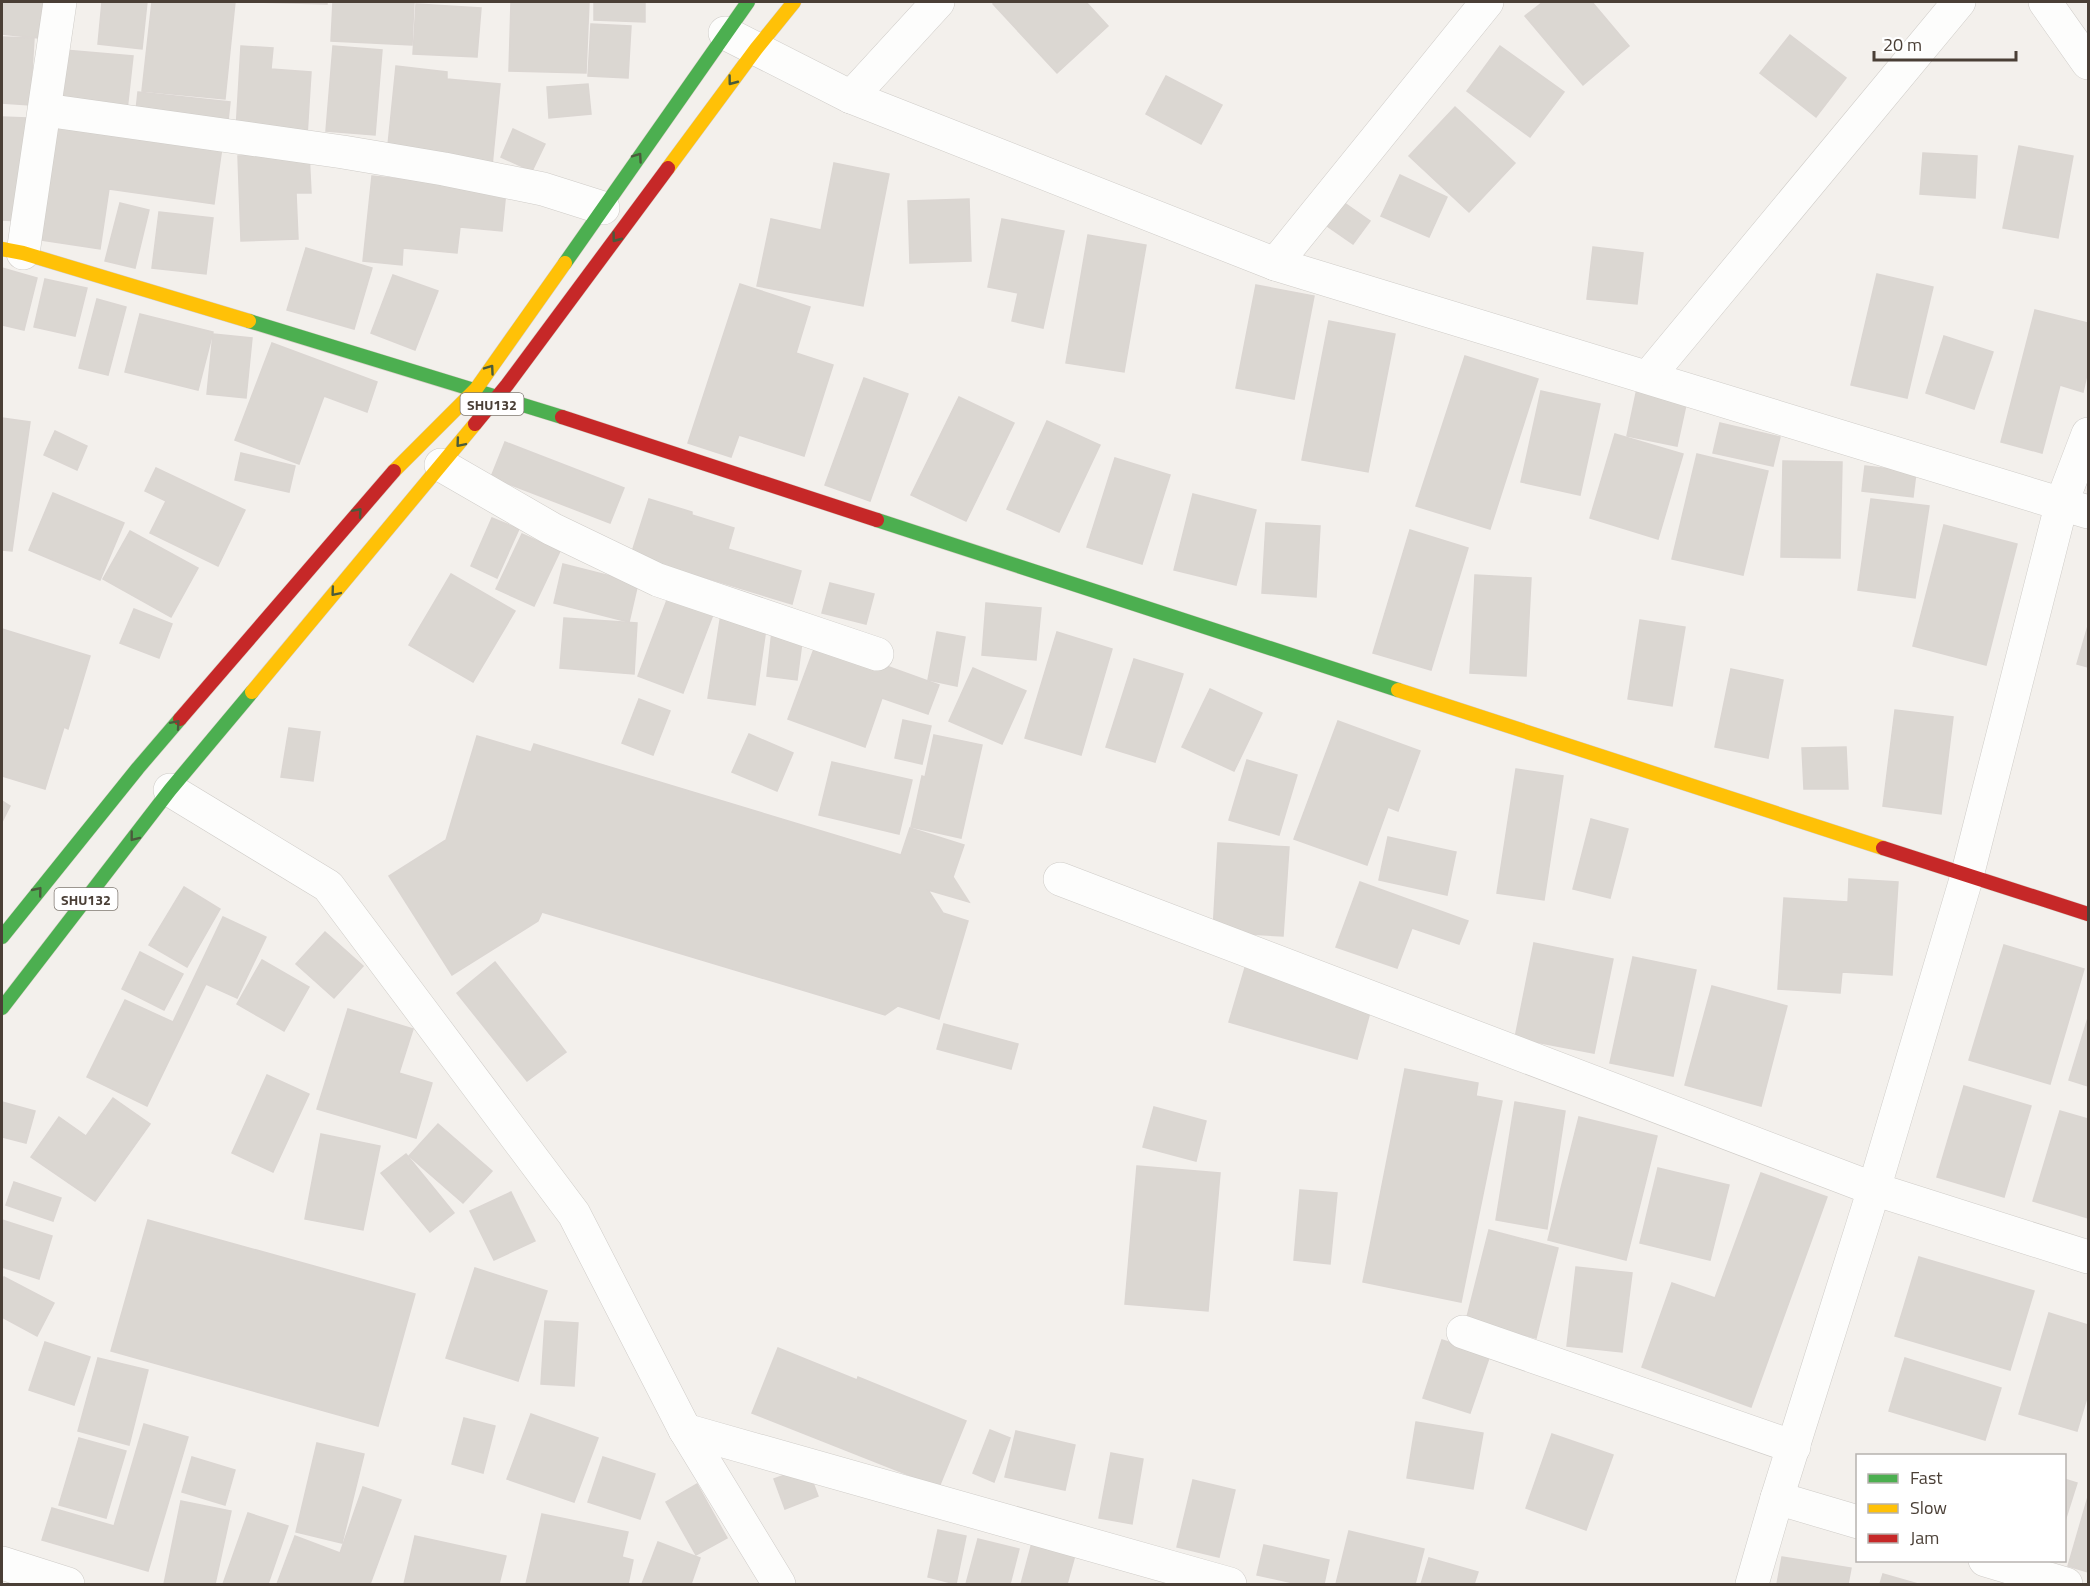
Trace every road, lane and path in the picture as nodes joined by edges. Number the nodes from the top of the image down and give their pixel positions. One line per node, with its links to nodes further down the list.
1 (60, 2): 12 (street)
2 (748, 2): 8 (main road, SHU132)
3 (794, 2): 9 (main road, SHU132)
4 (938, 2): 11 (street)
5 (1487, 2): 15 (street)
6 (1959, 2): 16 (street)
7 (2045, 2): 10 (street)
8 (725, 33): 9 (street); 13 (main road, SHU132, one-way to 8)
9 (756, 49): 11 (street); 18 (main road, SHU132, one-way to 18)
10 (2088, 63)
11 (851, 97): 15 (street)
12 (45, 110): 13 (street); 14 (street)
13 (603, 208): 17 (main road, SHU132, one-way to 13)
14 (12, 251): 17 (main road)
15 (1275, 264): 16 (street)
16 (1648, 377): 21 (street)
17 (476, 389): 18 (main road); 27 (main road, SHU132, one-way to 17)
18 (499, 396): 20 (main road, SHU132, one-way to 20); 24 (main road)
19 (2088, 434): 21 (street)
20 (441, 465): 22 (street); 23 (main road, SHU132, one-way to 23)
21 (2075, 507): 24 (street)
22 (877, 654)
23 (170, 790): 28 (main road, SHU132, one-way to 28); 32 (street)
24 (1967, 876): 26 (main road); 29 (street)
25 (1060, 879): 29 (street)
26 (2088, 914)
27 (2, 937)
28 (2, 1008)
29 (1874, 1189): 30 (street); 33 (street)
30 (2088, 1257)
31 (1463, 1332): 33 (street)
32 (685, 1430): 39 (street); 40 (street)
33 (1794, 1447): 34 (street)
34 (1777, 1498): 35 (street); 41 (street)
35 (1856, 1522)
36 (1992, 1562): 42 (street)
37 (2, 1563): 38 (street)
38 (68, 1584)
39 (779, 1584)
40 (1230, 1584)
41 (1752, 1584)
42 (2066, 1584)

